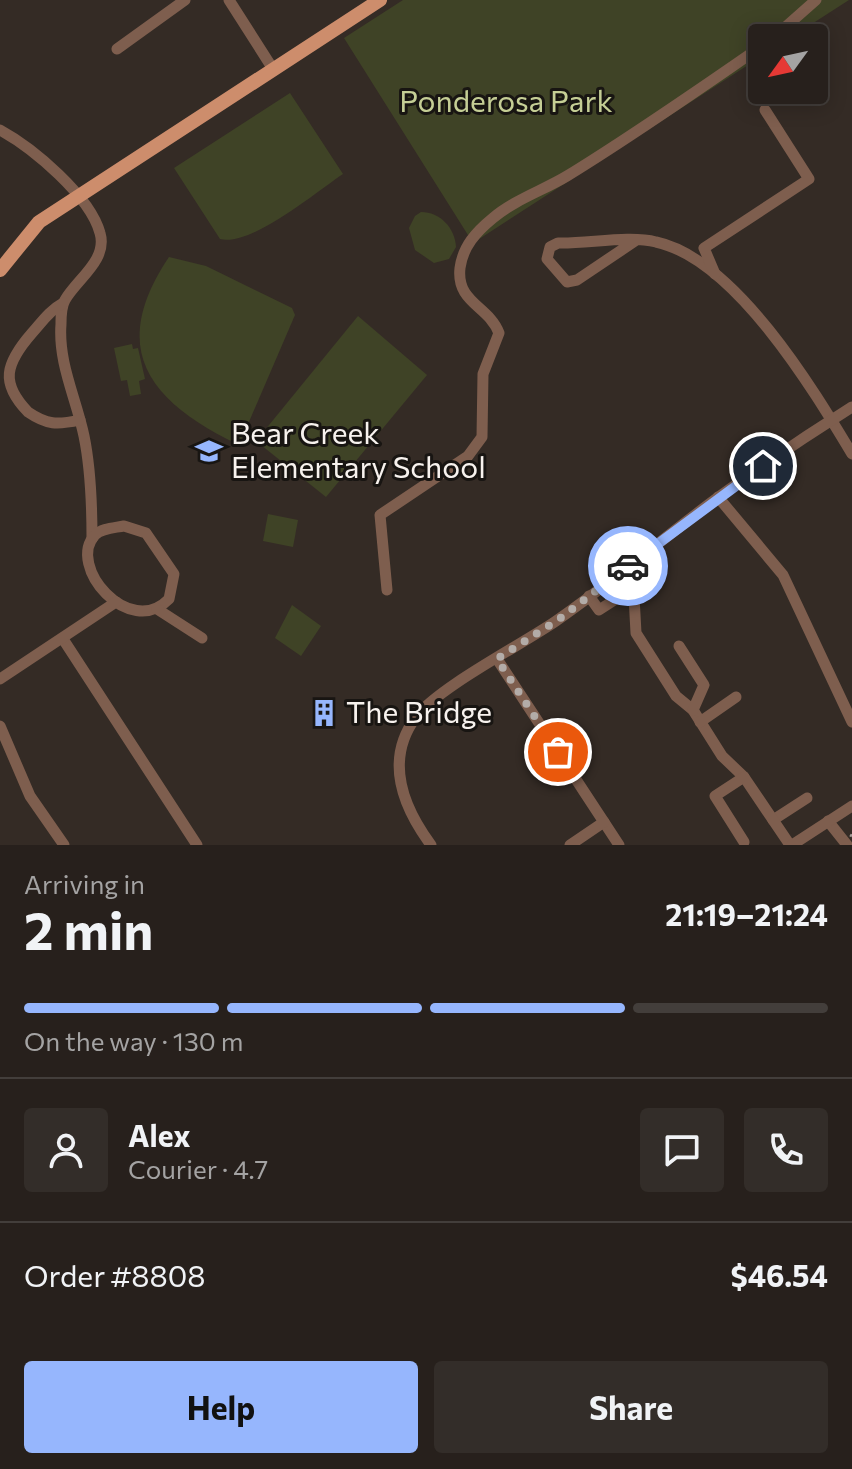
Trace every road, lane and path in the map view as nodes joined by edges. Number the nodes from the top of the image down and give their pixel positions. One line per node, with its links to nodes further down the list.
1 (185, 0): 6 (street)
2 (229, 0): 8 (street)
3 (380, 0): 8 (main road)
4 (816, 0): 5 (street)
5 (789, 24)
6 (117, 49)
7 (748, 55): 23 (street)
8 (273, 69): 11 (main road)
9 (765, 110): 14 (street)
10 (0, 130): 11 (street)
11 (77, 197): 13 (main road); 15 (street)
12 (635, 241): 12 (street); 14 (street)
13 (0, 271)
14 (715, 275): 18 (street)
15 (63, 303): 17 (street); 17 (street)
16 (852, 407): 18 (street)
17 (80, 420): 21 (street)
18 (832, 420): 19 (street); 20 (street)
19 (852, 454)
20 (718, 497): 22 (street); 36 (street)
21 (92, 539): 26 (street); 27 (street)
22 (619, 573): 24 (street); 25 (street)
23 (387, 590)
24 (630, 590): 25 (street); 34 (street)
25 (589, 596): 31 (street)
26 (116, 602): 27 (street); 29 (street)
27 (157, 609): 28 (street)
28 (202, 638)
29 (63, 639): 32 (street); 47 (street)
30 (679, 646): 34 (street)
31 (497, 659): 43 (street); 48 (street)
32 (0, 679)
33 (736, 697): 35 (street)
34 (693, 710): 35 (street)
35 (700, 722): 38 (street)
36 (852, 722)
37 (0, 726): 46 (street)
38 (744, 777): 41 (street); 44 (street)
39 (807, 798): 41 (street)
40 (852, 806): 42 (street)
41 (773, 820): 51 (street)
42 (828, 821): 45 (street); 51 (street)
43 (604, 822): 49 (street); 50 (street)
44 (744, 842)
45 (844, 844)
46 (64, 845)
47 (197, 845)
48 (431, 845)
49 (570, 845)
50 (619, 845)
51 (791, 845)

